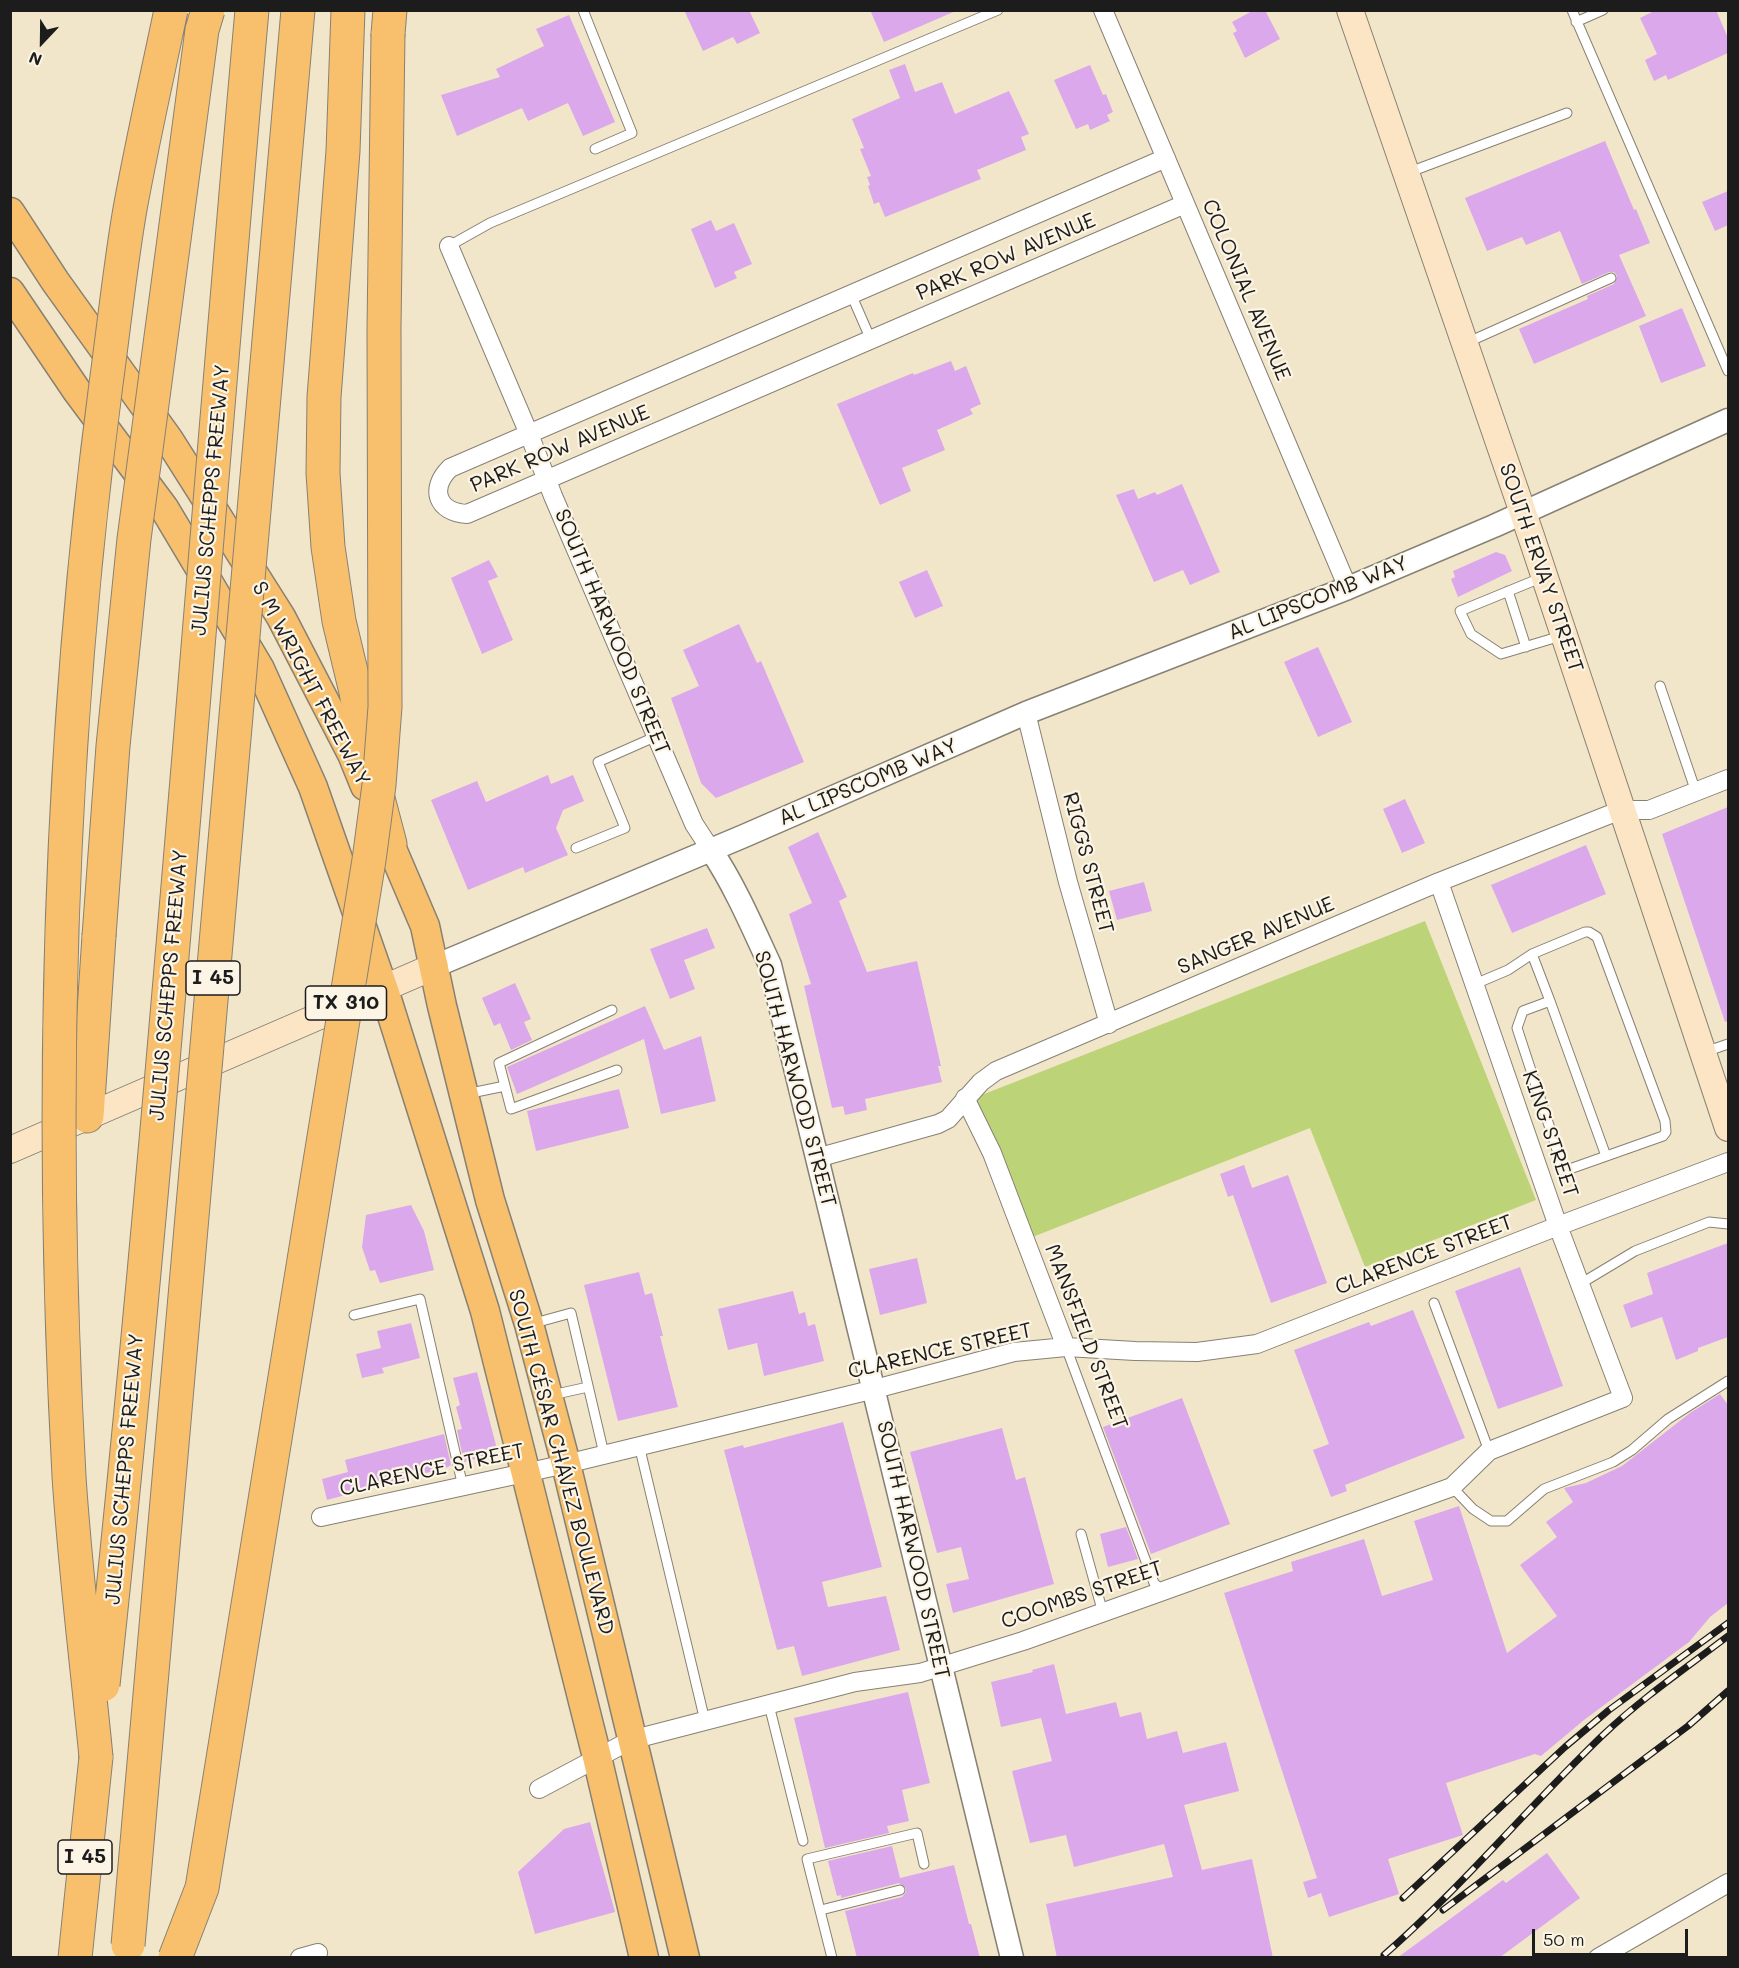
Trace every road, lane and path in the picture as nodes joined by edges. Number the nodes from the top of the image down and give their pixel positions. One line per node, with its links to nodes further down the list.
1 (171, 10): 93 (highway, bridge)
2 (207, 10): 60 (highway, bridge)
3 (252, 10): 93 (highway, JULIUS SCHEPPS FREEWAY / I 45, bridge)
4 (298, 10): 104 (highway, JULIUS SCHEPPS FREEWAY / I 45, bridge)
5 (348, 10): 42 (highway)
6 (583, 10): 15 (lane)
7 (998, 10): 20 (lane)
8 (1103, 10): 16 (street, COLONIAL AVENUE)
9 (1350, 10): 17 (main road, SOUTH ERVAY STREET)
10 (1572, 10): 13 (lane)
11 (1603, 10): 13 (lane)
12 (389, 22): 105 (highway, TX 310, bridge)
13 (1576, 22): 26 (lane)
14 (1567, 113): 17 (lane)
15 (595, 149)
16 (1166, 158): 18 (street, COLONIAL AVENUE); 23 (street, PARK ROW AVENUE)
17 (1405, 173): 25 (main road, SOUTH ERVAY STREET)
18 (1185, 204): 24 (street, PARK ROW AVENUE); 32 (street, COLONIAL AVENUE)
19 (10, 212): 42 (main road, S M WRIGHT FREEWAY)
20 (449, 246): 28 (street, SOUTH HARWOOD STREET)
21 (1611, 278): 25 (lane)
22 (10, 292): 49 (main road, S M WRIGHT FREEWAY)
23 (851, 294): 24 (lane); 28 (street, PARK ROW AVENUE)
24 (871, 340): 29 (street, PARK ROW AVENUE)
25 (1464, 344): 30 (main road, SOUTH ERVAY STREET)
26 (1728, 371)
27 (1728, 423): 30 (street, AL LIPSCOMB WAY)
28 (529, 434): 29 (street, SOUTH HARWOOD STREET); 29 (street, PARK ROW AVENUE)
29 (546, 480): 38 (street, SOUTH HARWOOD STREET)
30 (1522, 513): 31 (main road, SOUTH ERVAY STREET); 32 (street, AL LIPSCOMB WAY)
31 (1544, 576): 33 (lane); 34 (main road, SOUTH ERVAY STREET)
32 (1348, 588): 37 (street, AL LIPSCOMB WAY)
33 (1508, 591): 35 (lane); 35 (lane)
34 (1563, 636): 35 (lane); 41 (main road, SOUTH ERVAY STREET)
35 (1526, 647)
36 (1660, 686): 40 (lane)
37 (1026, 713): 44 (street, AL LIPSCOMB WAY); 52 (street, RIGGS STREET)
38 (657, 736): 43 (lane); 44 (street, SOUTH HARWOOD STREET)
39 (1728, 779): 40 (street, SANGER AVENUE)
40 (1696, 792): 41 (street, SANGER AVENUE)
41 (1621, 810): 45 (street, SANGER AVENUE); 54 (main road, SOUTH ERVAY STREET)
42 (390, 844): 47 (main road, S M WRIGHT FREEWAY)
43 (576, 848)
44 (711, 850): 47 (street, AL LIPSCOMB WAY); 64 (street, SOUTH HARWOOD STREET)
45 (1439, 882): 48 (street, KING STREET); 52 (street, SANGER AVENUE)
46 (1532, 954): 48 (lane); 50 (lane); 63 (lane)
47 (435, 966): 49 (main road, AL LIPSCOMB WAY); 58 (main road, SOUTH CÉSAR CHÁVEZ BOULEVARD)
48 (1475, 984): 67 (street, KING STREET)
49 (384, 990): 60 (main road, AL LIPSCOMB WAY); 82 (main road, SOUTH CÉSAR CHÁVEZ BOULEVARD)
50 (1550, 1001): 63 (lane); 63 (lane)
51 (612, 1010): 56 (lane)
52 (1109, 1024): 59 (street, SANGER AVENUE)
53 (1728, 1044): 54 (lane)
54 (1703, 1052): 57 (main road, SOUTH ERVAY STREET)
55 (617, 1070): 56 (lane)
56 (505, 1086): 58 (lane)
57 (1723, 1092): 61 (main road, SOUTH ERVAY STREET)
58 (464, 1095): 71 (main road, SOUTH CÉSAR CHÁVEZ BOULEVARD)
59 (965, 1098): 64 (street, SANGER AVENUE); 72 (street, MANSFIELD STREET)
60 (87, 1116): 62 (main road, AL LIPSCOMB WAY)
61 (1728, 1128)
62 (10, 1150)
63 (1606, 1156)
64 (817, 1158): 75 (street, SOUTH HARWOOD STREET)
65 (1728, 1162): 67 (street, CLARENCE STREET)
66 (1728, 1224): 68 (lane)
67 (1558, 1226): 68 (street, KING STREET); 72 (street, CLARENCE STREET)
68 (1580, 1284): 77 (street, KING STREET)
69 (1434, 1303): 79 (lane)
70 (354, 1316): 83 (lane)
71 (529, 1324): 74 (lane); 76 (main road, SOUTH CÉSAR CHÁVEZ BOULEVARD)
72 (1066, 1347): 75 (street, CLARENCE STREET); 87 (lane, MANSFIELD STREET)
73 (1728, 1381): 84 (lane)
74 (588, 1387): 76 (lane); 80 (lane)
75 (875, 1389): 78 (street, CLARENCE STREET); 89 (street, SOUTH HARWOOD STREET)
76 (548, 1396): 81 (main road, SOUTH CÉSAR CHÁVEZ BOULEVARD)
77 (1623, 1398): 79 (street, COOMBS STREET)
78 (639, 1445): 80 (street, CLARENCE STREET); 91 (lane)
79 (1489, 1451): 84 (street, COOMBS STREET)
80 (604, 1454): 81 (street, CLARENCE STREET)
81 (566, 1464): 82 (street, CLARENCE STREET); 92 (main road, SOUTH CÉSAR CHÁVEZ BOULEVARD)
82 (526, 1472): 83 (street, CLARENCE STREET); 94 (main road, SOUTH CÉSAR CHÁVEZ BOULEVARD)
83 (464, 1486): 85 (street, CLARENCE STREET)
84 (1452, 1487): 87 (street, COOMBS STREET)
85 (321, 1517)
86 (1081, 1534): 88 (lane)
87 (1163, 1591): 88 (street, COOMBS STREET)
88 (1103, 1613): 89 (street, COOMBS STREET)
89 (941, 1666): 90 (street, COOMBS STREET); 110 (street, SOUTH HARWOOD STREET)
90 (769, 1705): 91 (street, COOMBS STREET); 96 (lane)
91 (705, 1721): 92 (street, COOMBS STREET)
92 (631, 1740): 94 (street, COOMBS STREET); 108 (main road, SOUTH CÉSAR CHÁVEZ BOULEVARD)
93 (96, 1757): 103 (highway, JULIUS SCHEPPS FREEWAY / I 45)
94 (597, 1757): 95 (street, COOMBS STREET); 107 (main road, SOUTH CÉSAR CHÁVEZ BOULEVARD)
95 (539, 1789)
96 (802, 1841)
97 (924, 1864): 100 (lane)
98 (1728, 1883): 101 (street)
99 (900, 1890): 100 (lane)
100 (821, 1910): 109 (lane)
101 (1621, 1952): 111 (street)
102 (318, 1953): 106 (street)
103 (75, 1958)
104 (127, 1958)
105 (175, 1958)
106 (300, 1958)
107 (644, 1958)
108 (685, 1958)
109 (832, 1958)
110 (1012, 1958)
111 (1599, 1958)

